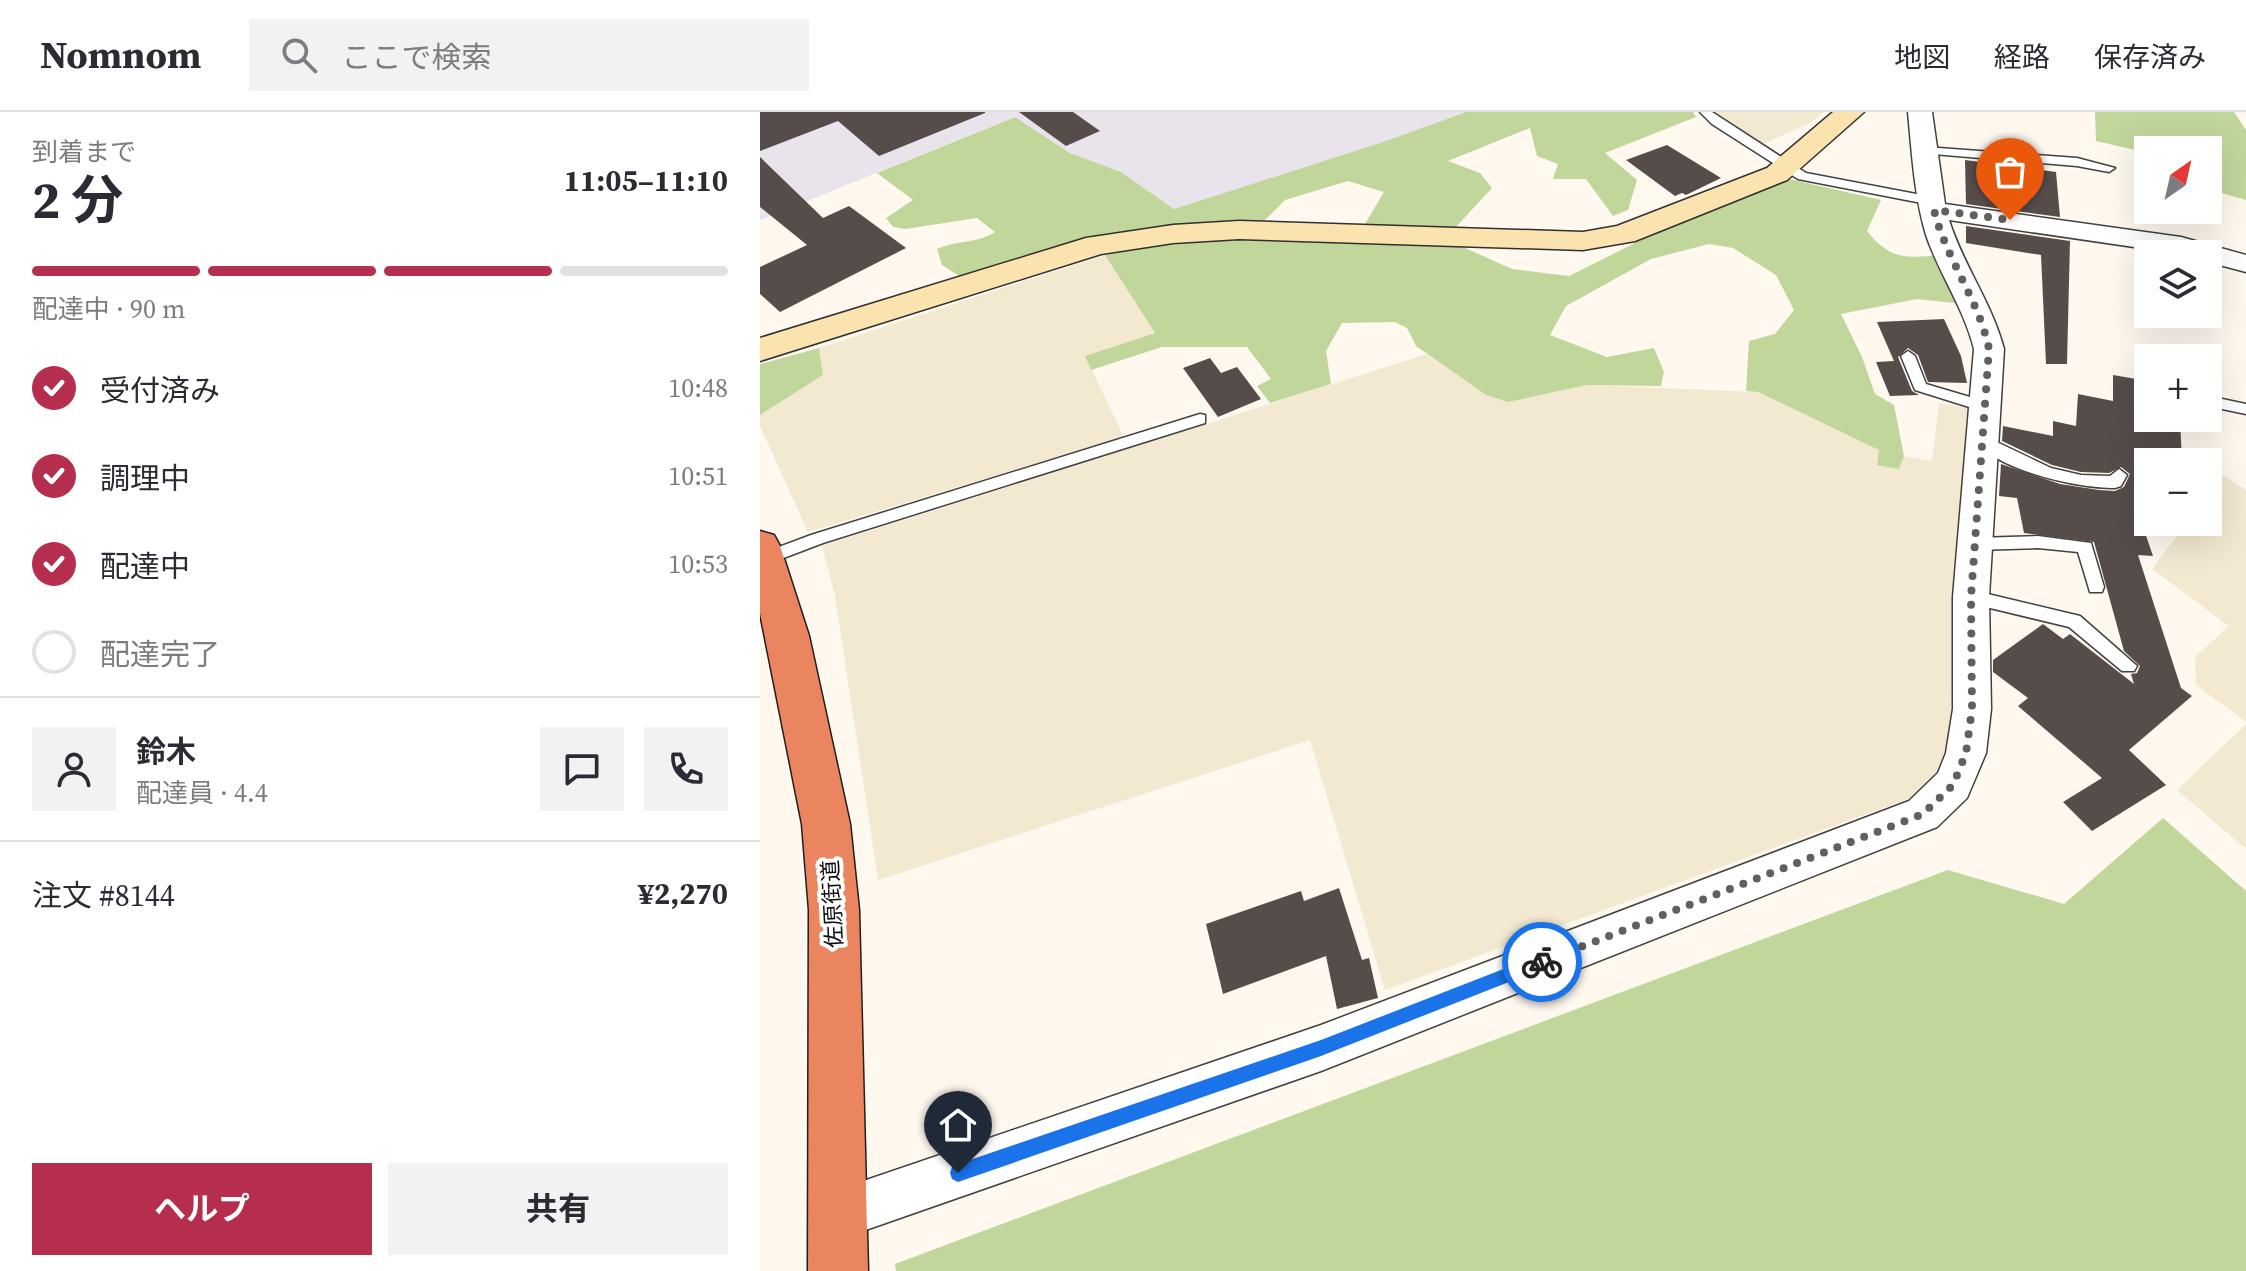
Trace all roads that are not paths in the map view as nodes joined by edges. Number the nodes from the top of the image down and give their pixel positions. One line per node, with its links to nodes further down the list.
1 (1706, 112): 5 (lane)
2 (1850, 112): 5 (street)
3 (1920, 112): 4 (street)
4 (1925, 151): 6 (lane); 7 (street)
5 (1788, 168): 7 (lane); 9 (street)
6 (2109, 168)
7 (1933, 205): 8 (street); 14 (street)
8 (2246, 264)
9 (760, 350)
10 (1908, 356): 14 (lane)
11 (2222, 404): 12 (lane)
12 (2246, 409)
13 (1200, 419): 17 (lane)
14 (1984, 424): 15 (lane); 16 (street)
15 (2119, 475)
16 (1975, 544): 18 (lane); 19 (street)
17 (762, 553): 21 (highway, 佐原街道)
18 (2096, 587)
19 (1971, 597): 20 (lane); 21 (street)
20 (2128, 666)
21 (837, 1215): 22 (highway, 佐原街道)
22 (838, 1271)

